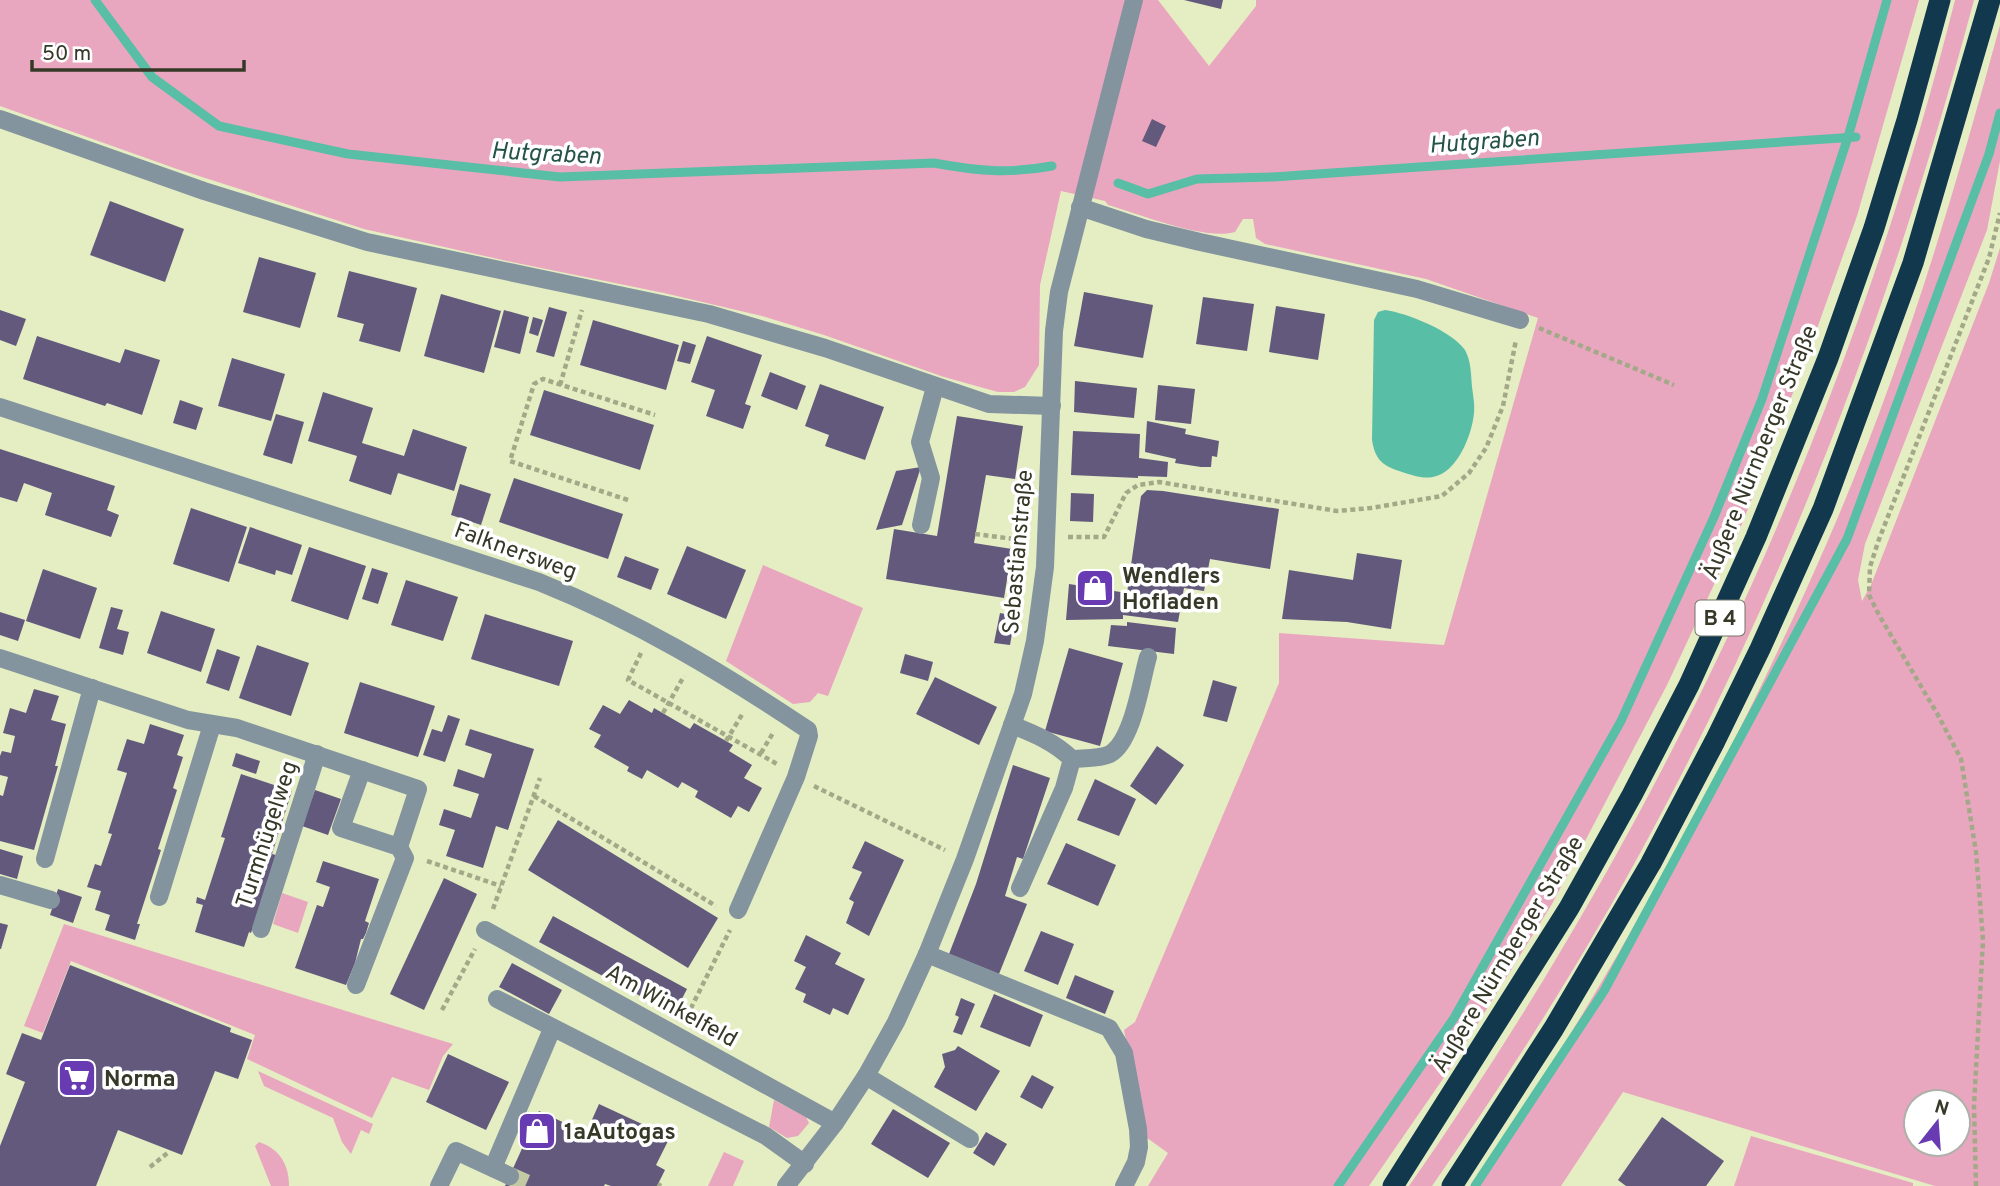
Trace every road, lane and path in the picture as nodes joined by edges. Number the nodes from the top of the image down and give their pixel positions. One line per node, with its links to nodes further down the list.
1 (1133, 0): 5 (street, Sebastianstraße)
2 (1940, 0): 59 (highway, Äußere Nürnberger Straße / B 4)
3 (1990, 0): 60 (highway, B 4)
4 (0, 119): 7 (street)
5 (1080, 208): 8 (street); 12 (street, Sebastianstraße)
6 (2000, 213): 61 (path)
7 (588, 289): 9 (path); 11 (street)
8 (1520, 320): 10 (path); 19 (path)
9 (560, 385): 14 (path); 15 (path)
10 (1674, 385)
11 (935, 387): 12 (street); 16 (street)
12 (1052, 406): 19 (street, Sebastianstraße)
13 (0, 407): 20 (street, Falknersweg)
14 (655, 415)
15 (628, 500)
16 (921, 525)
17 (1023, 529): 18 (path)
18 (975, 534)
19 (1046, 537): 27 (street, Sebastianstraße)
20 (695, 657): 24 (street, Falknersweg); 25 (path)
21 (1148, 657): 30 (street)
22 (0, 659): 23 (street, Turmhügelweg)
23 (92, 688): 26 (street, Turmhügelweg); 35 (street)
24 (755, 695): 28 (path); 41 (street, Falknersweg)
25 (663, 713)
26 (212, 725): 29 (street, Turmhügelweg); 39 (street)
27 (1012, 725): 30 (street); 44 (street, Sebastianstraße)
28 (726, 741)
29 (317, 754): 31 (street, Turmhügelweg); 42 (street, Turmhügelweg)
30 (1072, 759): 38 (street)
31 (362, 769): 34 (street, Turmhügelweg); 34 (street)
32 (540, 778): 33 (path)
33 (534, 796): 37 (path); 41 (path)
34 (401, 850): 37 (path); 45 (street, Turmhügelweg)
35 (45, 859)
36 (0, 885): 40 (street)
37 (501, 886): 43 (path)
38 (1020, 888)
39 (159, 897)
40 (51, 900)
41 (737, 914): 49 (path)
42 (261, 929)
43 (485, 930): 47 (path); 49 (street, Am Winkelfeld)
44 (927, 954): 50 (street, Sebastianstraße); 58 (street)
45 (356, 985)
46 (497, 999): 48 (street)
47 (442, 1010)
48 (552, 1029): 54 (street); 56 (street)
49 (677, 1036): 51 (street, Am Winkelfeld)
50 (866, 1076): 51 (street, Sebastianstraße); 52 (street)
51 (835, 1123): 54 (street, Sebastianstraße)
52 (970, 1139)
53 (170, 1151): 55 (path)
54 (805, 1164): 57 (street, Sebastianstraße)
55 (149, 1167)
56 (439, 1186)
57 (786, 1186)
58 (1124, 1186)
59 (1393, 1186)
60 (1452, 1186)
61 (1976, 1186)

